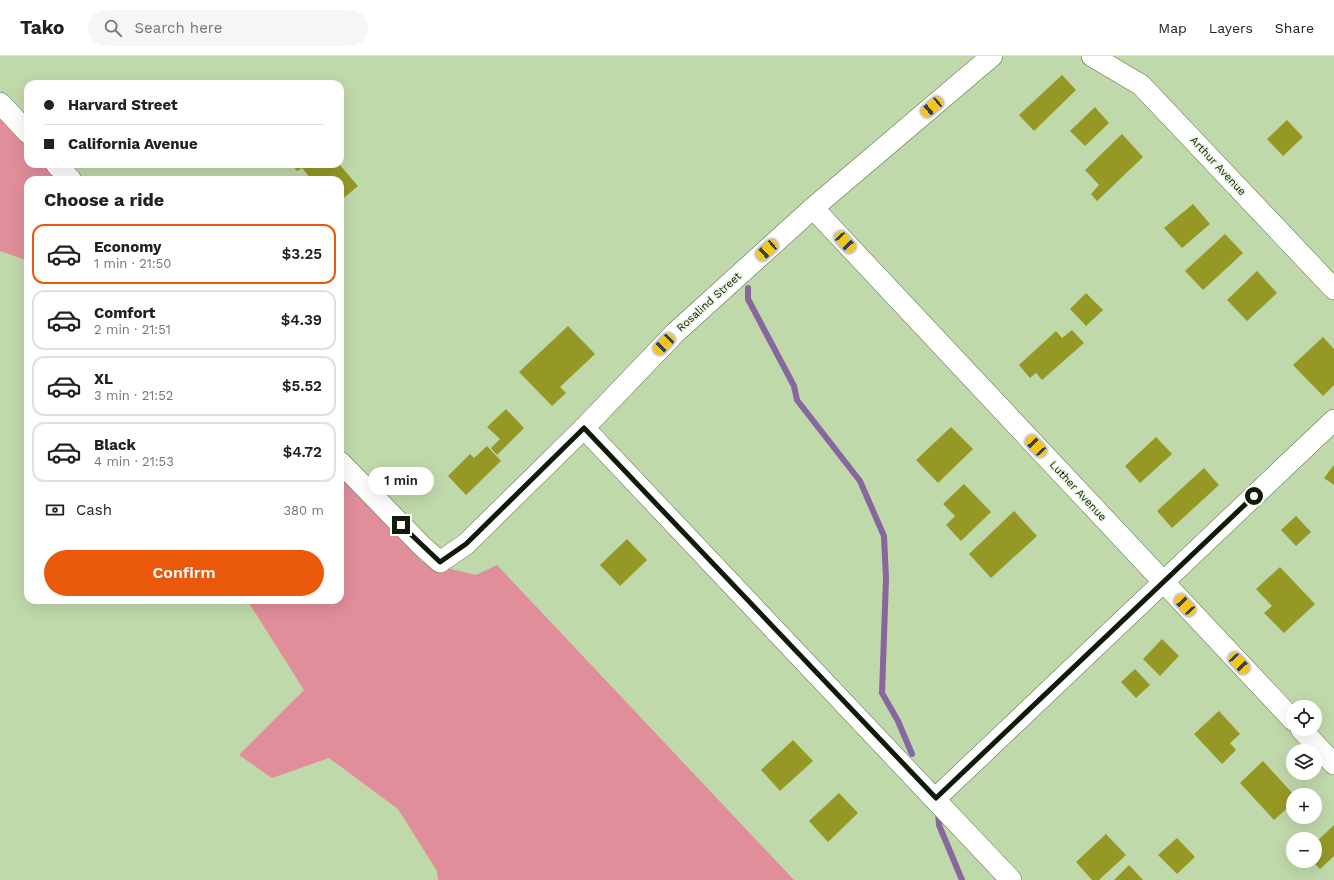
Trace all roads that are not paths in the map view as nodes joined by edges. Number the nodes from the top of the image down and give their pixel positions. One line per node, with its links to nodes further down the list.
1 (992, 56): 7 (street, Rosalind Street)
2 (1092, 56): 8 (street, Arthur Avenue)
3 (0, 103): 4 (street)
4 (24, 129)
5 (60, 168): 6 (street)
6 (67, 176)
7 (813, 208): 10 (street, Rosalind Street); 12 (street, Luther Avenue)
8 (1334, 289)
9 (1334, 420): 12 (street)
10 (584, 428): 11 (street, Rosalind Street); 16 (street)
11 (344, 466)
12 (1163, 582): 13 (street, Luther Avenue); 16 (street)
13 (1286, 713)
14 (1308, 736): 15 (street)
15 (1334, 764)
16 (936, 798): 17 (street)
17 (1011, 880)

